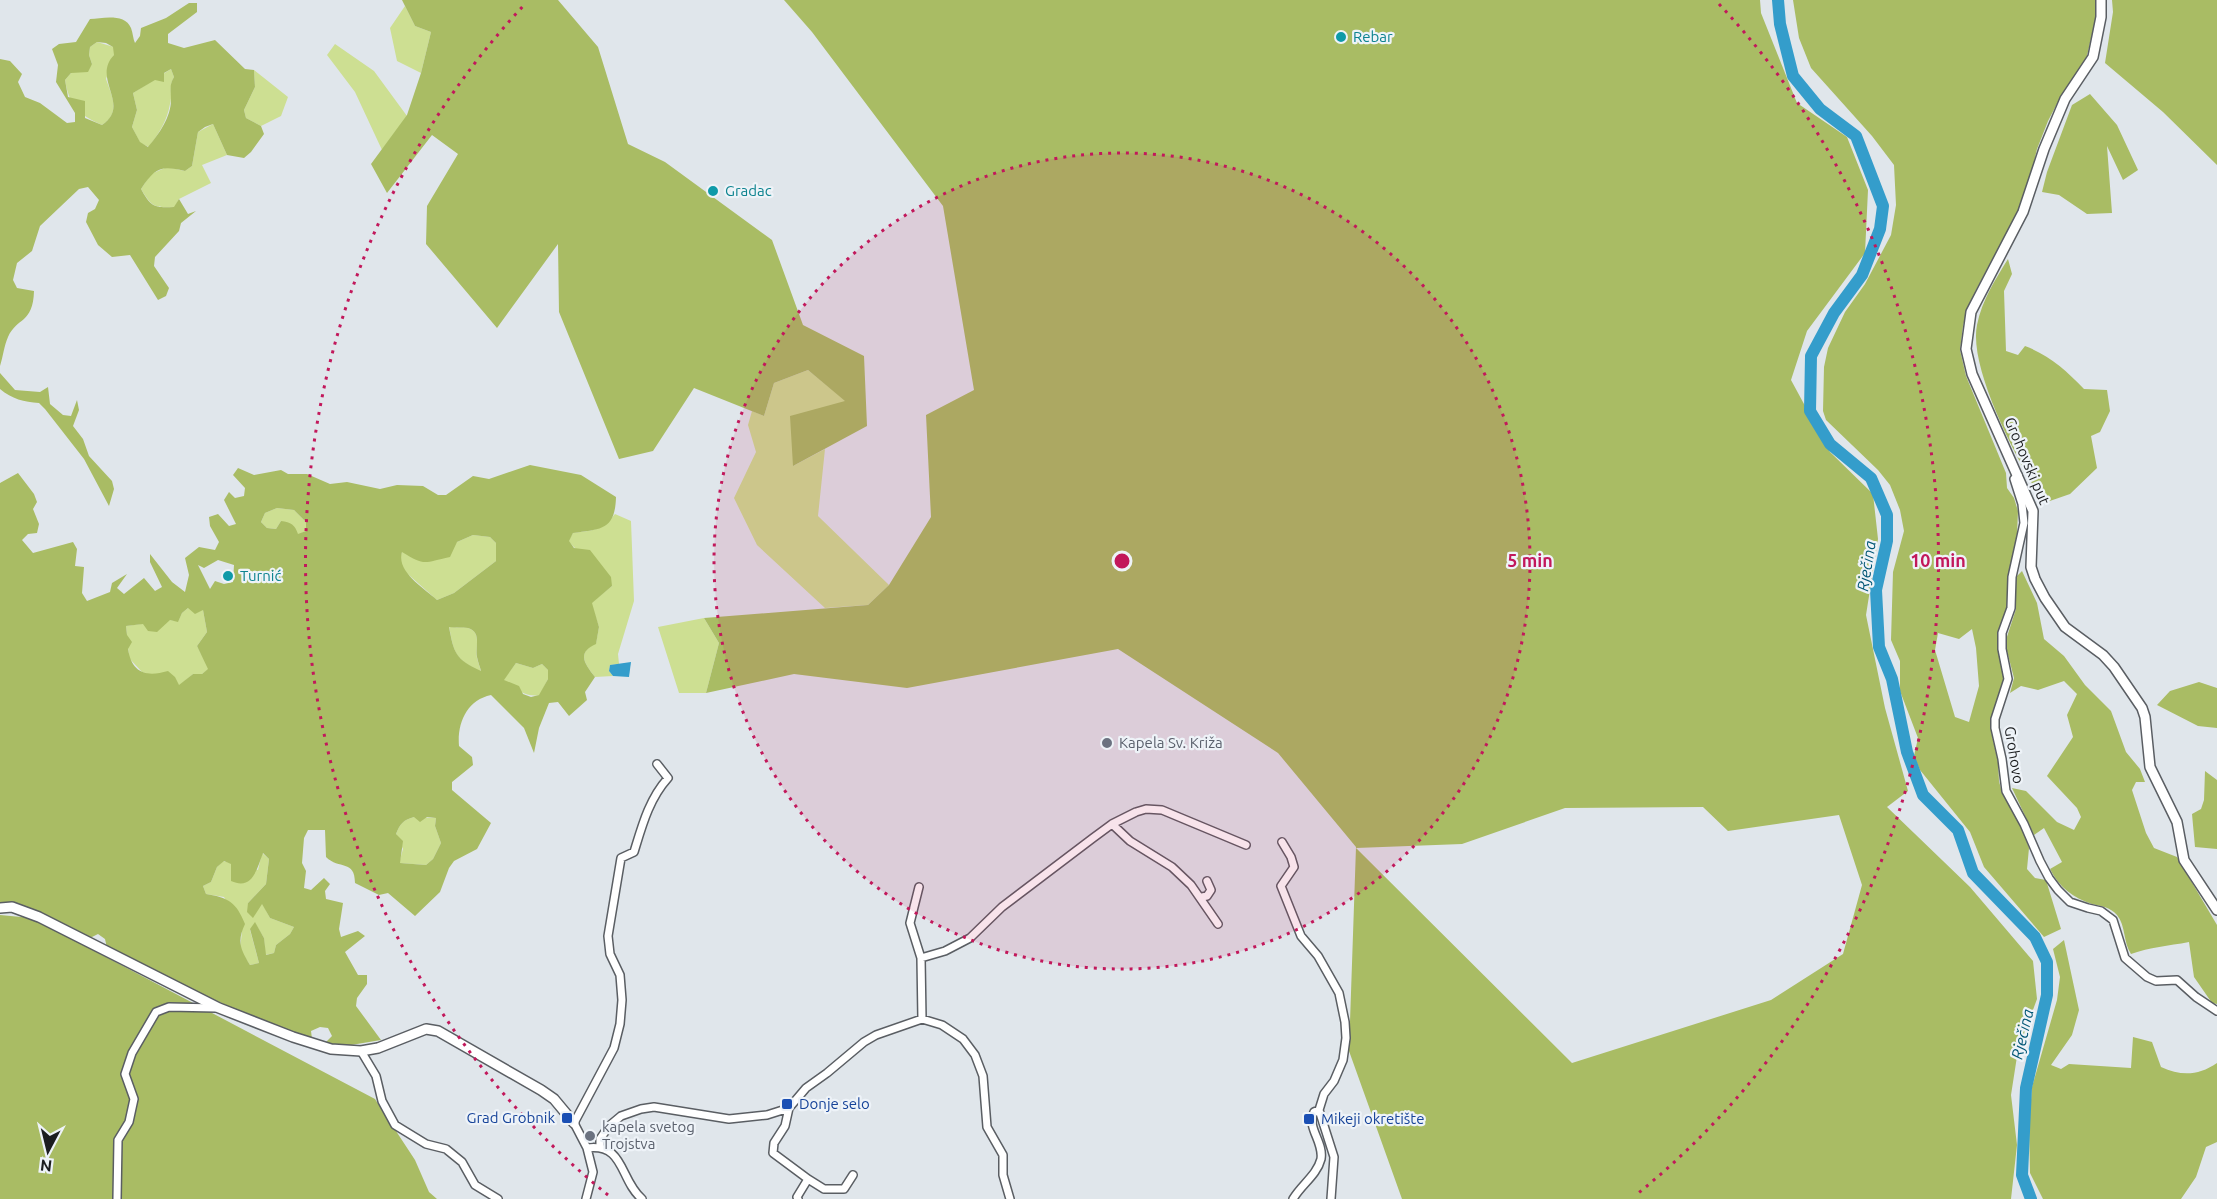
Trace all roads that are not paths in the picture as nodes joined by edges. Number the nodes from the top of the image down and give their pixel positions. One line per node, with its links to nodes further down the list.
1 (2100, 0): 2 (main road, Grohovski put)
2 (2018, 475): 11 (main road, Grohovski put); 15 (street, Grohovo)
3 (657, 764): 20 (street)
4 (1112, 824): 6 (street); 9 (street); 13 (street)
5 (1282, 842): 19 (street)
6 (1246, 845)
7 (1207, 881): 9 (street)
8 (919, 887): 13 (street)
9 (1202, 897): 12 (street)
10 (0, 908): 14 (main road)
11 (2217, 910)
12 (1218, 924)
13 (921, 958): 16 (street)
14 (219, 1008): 17 (main road); 25 (street)
15 (2217, 1011)
16 (922, 1019): 18 (street); 30 (street)
17 (361, 1051): 20 (main road); 26 (street)
18 (789, 1108): 21 (street); 24 (street)
19 (1319, 1110): 31 (street); 32 (street)
20 (574, 1123): 22 (street)
21 (600, 1146): 22 (street); 28 (street)
22 (587, 1148): 27 (street)
23 (853, 1175): 24 (street)
24 (808, 1179): 29 (street)
25 (117, 1199)
26 (498, 1199)
27 (586, 1199)
28 (642, 1199)
29 (798, 1199)
30 (1010, 1199)
31 (1293, 1199)
32 (1330, 1199)

